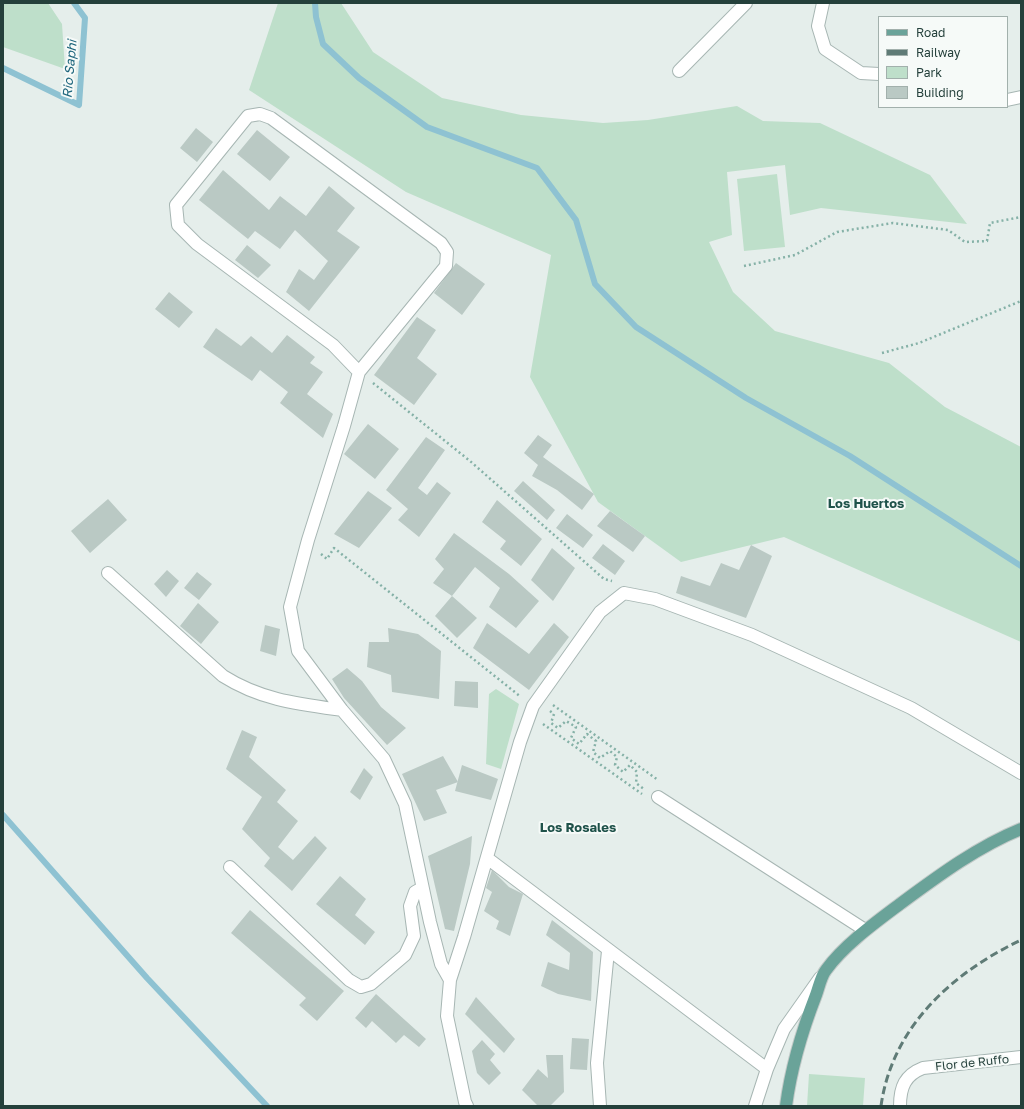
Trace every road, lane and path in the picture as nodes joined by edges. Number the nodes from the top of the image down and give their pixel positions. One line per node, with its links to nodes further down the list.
1 (746, 3): 3 (street)
2 (823, 3): 4 (street)
3 (679, 72)
4 (878, 74)
5 (1021, 97): 6 (street)
6 (1008, 100)
7 (1021, 217): 8 (path)
8 (744, 266)
9 (1021, 301): 10 (path)
10 (882, 353)
11 (359, 372): 11 (street); 12 (street); 14 (path)
12 (308, 540): 16 (street); 17 (path)
13 (108, 573): 16 (street)
14 (624, 594): 15 (street); 18 (street)
15 (540, 696): 17 (street); 19 (path)
16 (342, 710): 23 (street)
17 (531, 710): 19 (path); 19 (path); 21 (street)
18 (1021, 773)
19 (658, 797): 24 (street)
20 (1021, 829): 24 (main road)
21 (487, 858): 25 (street); 27 (street)
22 (230, 867): 23 (street)
23 (422, 888): 27 (street)
24 (865, 930): 26 (main road)
25 (608, 951): 29 (street); 31 (street)
26 (825, 971): 29 (street); 33 (main road)
27 (450, 980): 30 (street)
28 (1021, 1058): 34 (street, Flor de Ruffo)
29 (767, 1069): 32 (street)
30 (467, 1106)
31 (600, 1106)
32 (755, 1106)
33 (786, 1106)
34 (900, 1106)

